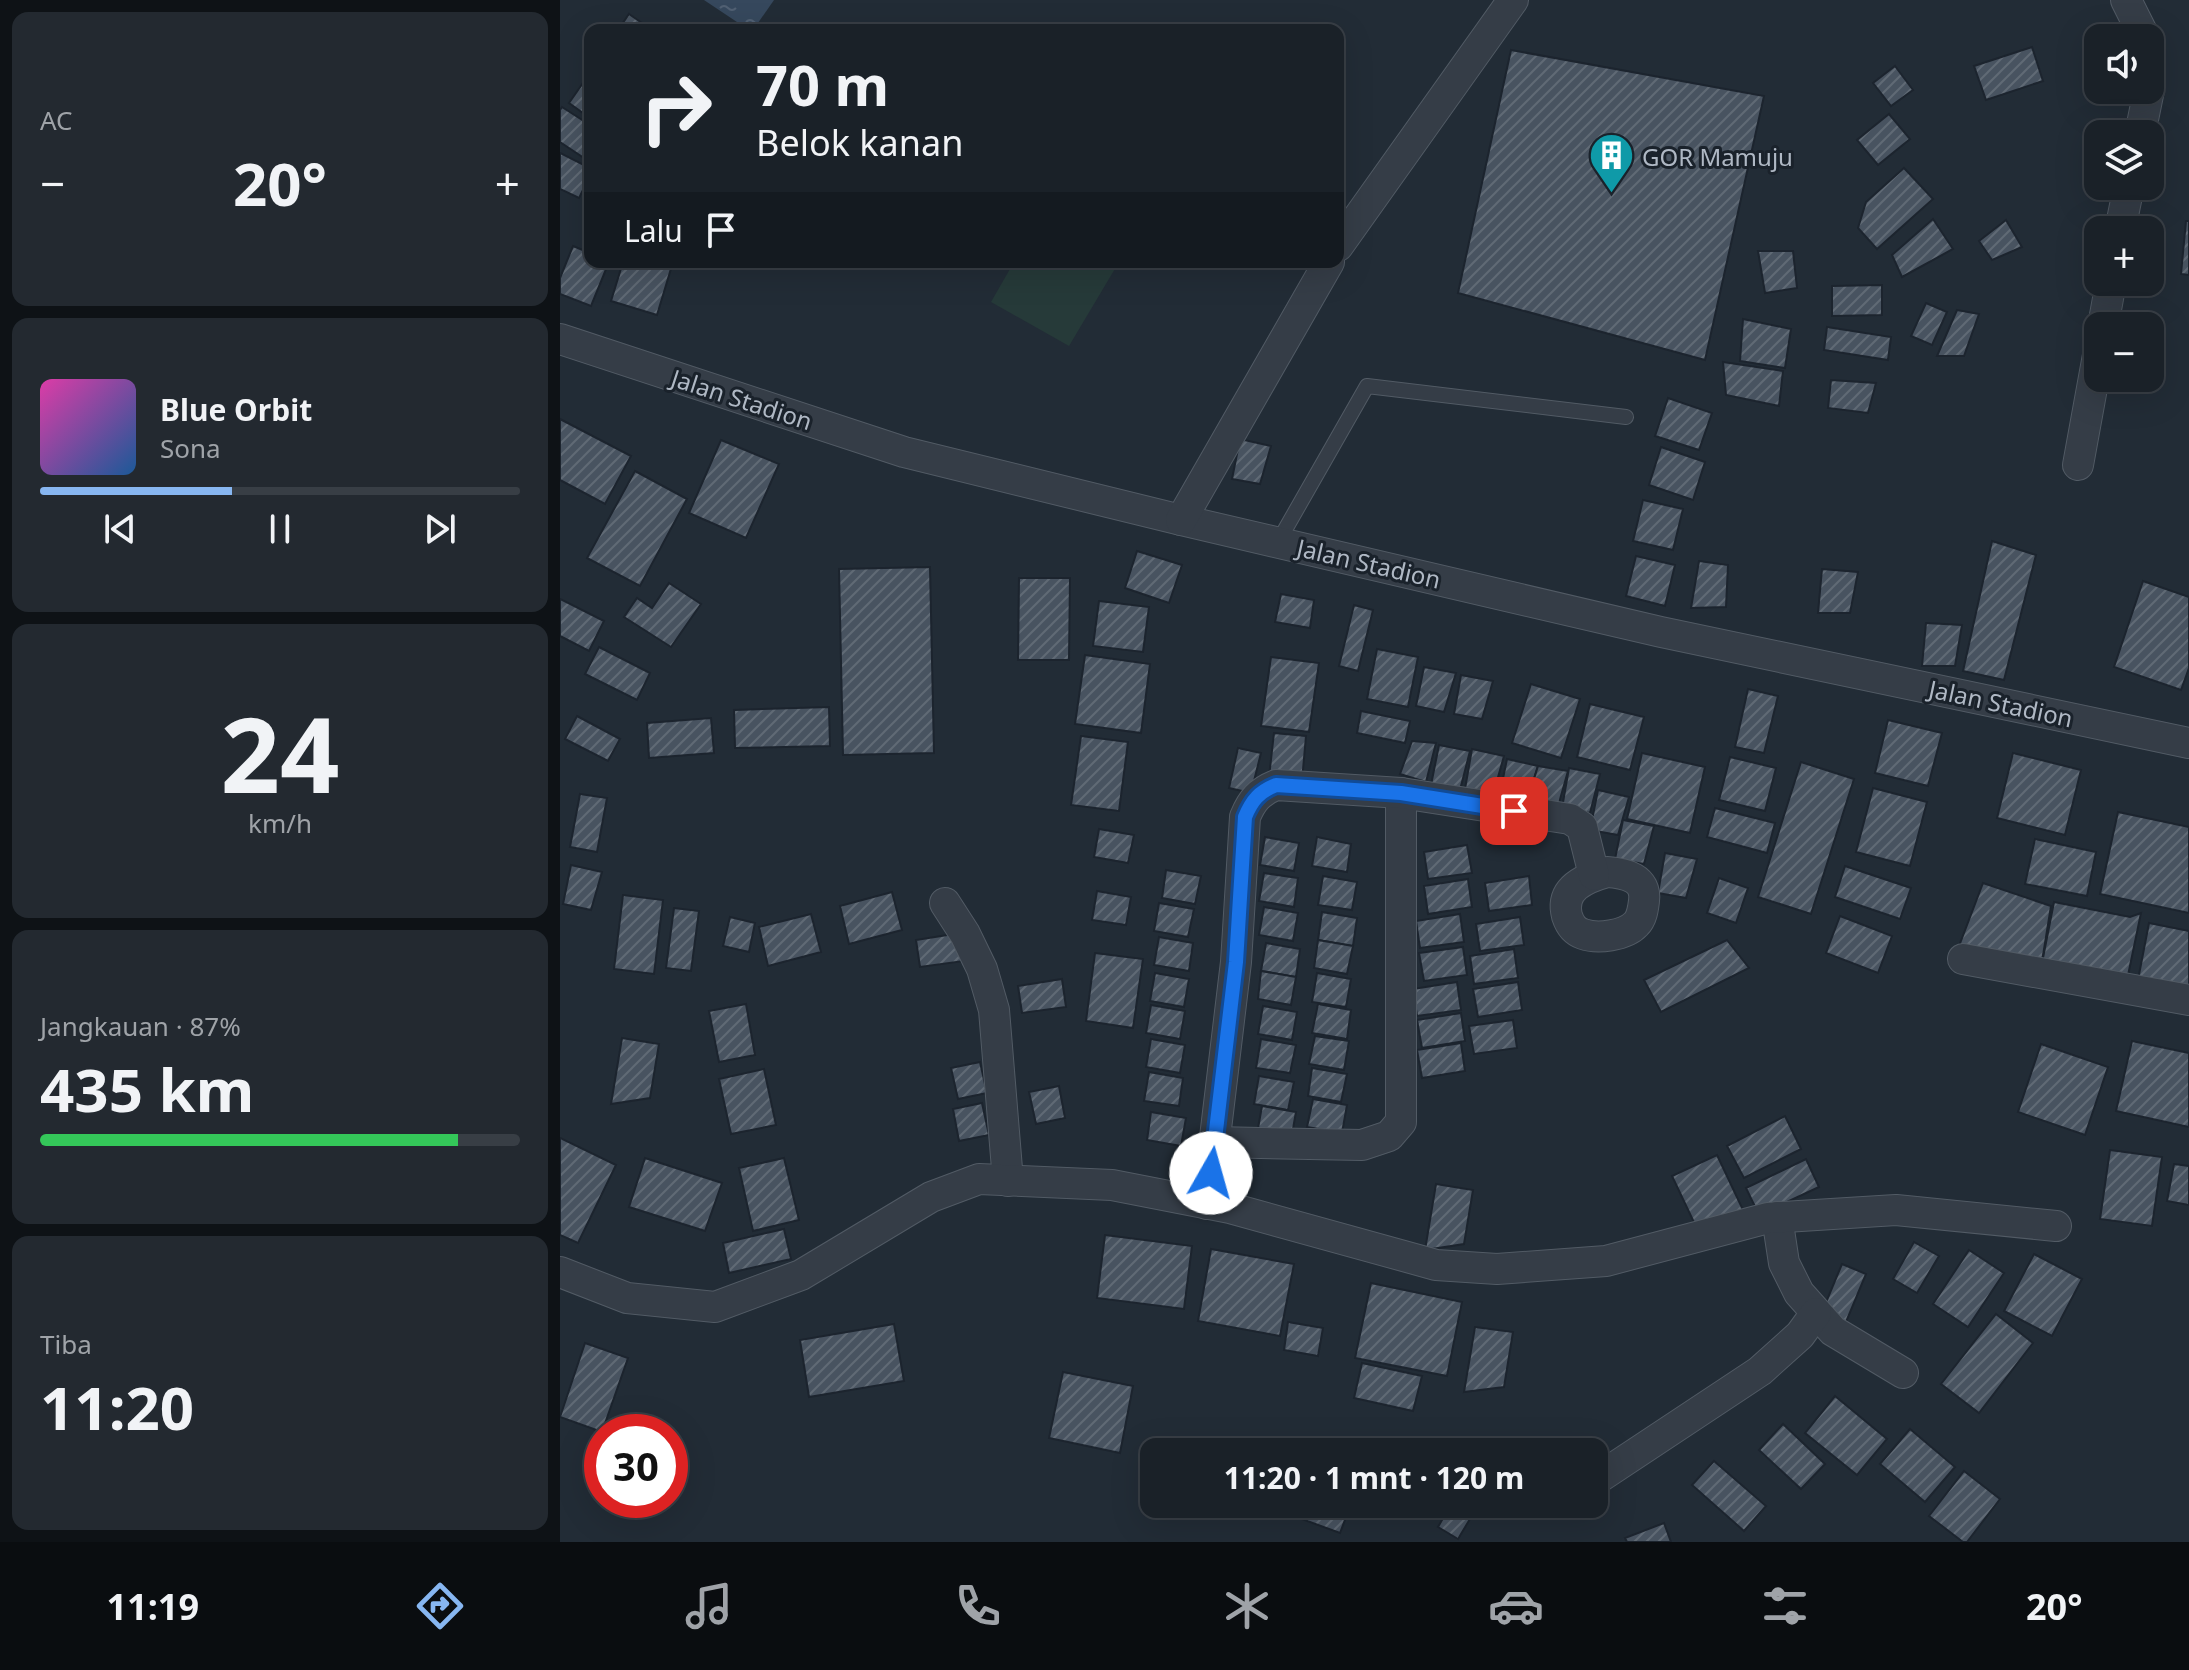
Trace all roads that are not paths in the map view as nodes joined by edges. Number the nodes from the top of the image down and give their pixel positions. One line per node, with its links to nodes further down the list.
1 (1513, 0): 4 (street)
2 (2126, 0): 3 (street)
3 (2138, 24)
4 (1344, 238)
5 (1326, 268): 10 (street)
6 (560, 339): 10 (street, Jalan Stadion)
7 (2091, 392): 9 (street)
8 (1626, 417): 11 (lane)
9 (2078, 465)
10 (1181, 520): 11 (street, Jalan Stadion)
11 (1278, 542): 12 (street, Jalan Stadion)
12 (2189, 743)
13 (1401, 793): 14 (street); 18 (street); 18 (street)
14 (1594, 875)
15 (945, 903): 19 (street)
16 (1963, 959): 17 (street)
17 (2189, 1000)
18 (1214, 1142): 20 (street)
19 (1008, 1181): 20 (street); 23 (street)
20 (1207, 1204): 21 (street)
21 (1777, 1217): 22 (street); 24 (street)
22 (2056, 1226)
23 (560, 1272)
24 (1816, 1313): 25 (street); 26 (street)
25 (1903, 1373)
26 (1608, 1472)

